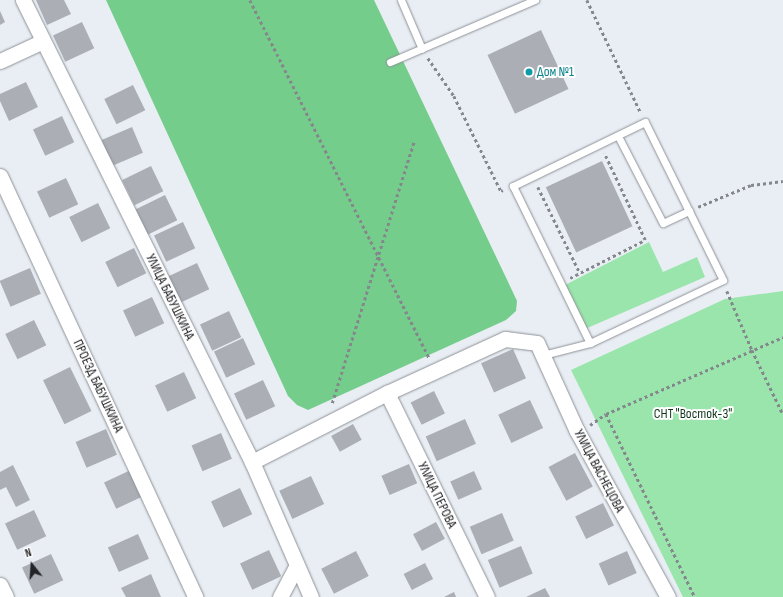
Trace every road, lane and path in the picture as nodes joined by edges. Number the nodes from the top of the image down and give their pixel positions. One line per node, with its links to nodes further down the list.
1 (23, 0): 6 (street, УЛИЦА БАБУШКИНА)
2 (250, 0): 21 (path)
3 (401, 0): 7 (lane)
4 (535, 0): 7 (lane)
5 (587, 0): 10 (path)
6 (43, 40): 8 (street); 33 (street, УЛИЦА БАБУШКИНА)
7 (422, 49): 9 (lane); 19 (path)
8 (0, 61)
9 (390, 62)
10 (645, 122): 11 (lane); 20 (lane)
11 (618, 136): 13 (lane); 20 (lane)
12 (414, 142): 21 (path)
13 (600, 144): 14 (path); 19 (lane)
14 (604, 152): 15 (path); 22 (path)
15 (597, 155)
16 (0, 176): 37 (street, ПРОЕЗД БАБУШКИНА)
17 (543, 181): 22 (path)
18 (783, 181): 20 (path)
19 (513, 186): 24 (lane)
20 (689, 211): 23 (lane)
21 (379, 256): 29 (path); 32 (path)
22 (580, 273): 24 (path)
23 (723, 280): 26 (lane); 28 (path)
24 (560, 282): 26 (lane)
25 (783, 337): 28 (path)
26 (590, 343): 27 (lane)
27 (540, 349): 29 (street); 41 (street, УЛИЦА ВАСНЕЦОВА)
28 (752, 350): 31 (path); 42 (path)
29 (435, 371): 30 (street)
30 (387, 393): 32 (street); 40 (street, УЛИЦА ПЕРОВА)
31 (783, 414)
32 (326, 425): 33 (street)
33 (252, 462): 34 (street, УЛИЦА БАБУШКИНА)
34 (296, 567): 38 (street); 39 (street, УЛИЦА БАБУШКИНА)
35 (0, 585): 36 (street)
36 (6, 597)
37 (195, 597)
38 (280, 597)
39 (311, 597)
40 (487, 597)
41 (668, 597)
42 (695, 597)

